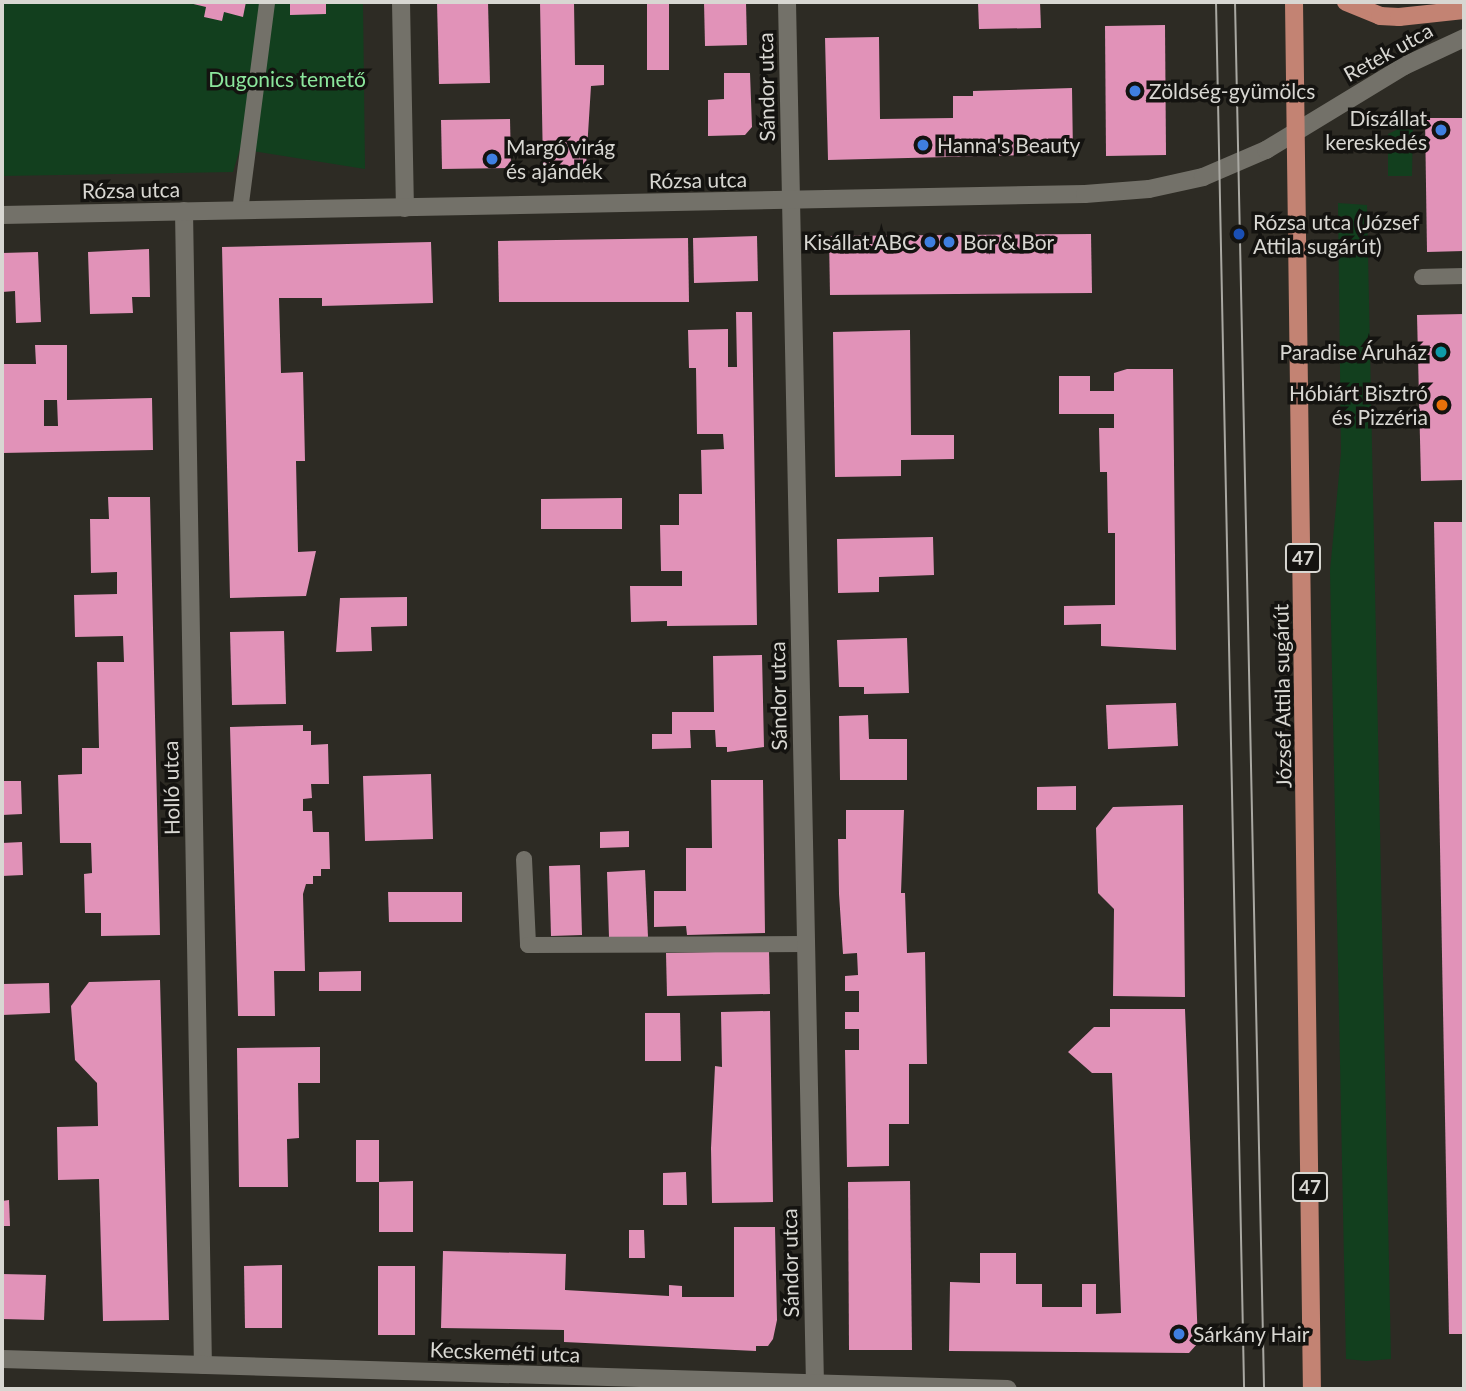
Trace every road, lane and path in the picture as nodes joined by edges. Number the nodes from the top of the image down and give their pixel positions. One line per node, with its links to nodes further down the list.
1 (267, 2): 12 (lane)
2 (401, 2): 10 (street)
3 (787, 2): 9 (street, Sándor utca)
4 (1294, 2): 8 (main road, József Attila sugárút / 47)
5 (1346, 2): 6 (main road)
6 (1464, 10)
7 (1464, 38): 8 (street, Retek utca)
8 (1298, 130): 9 (street, Rózsa utca); 22 (main road, József Attila sugárút / 47)
9 (791, 200): 10 (street, Rózsa utca); 17 (street, Sándor utca)
10 (405, 208): 12 (street, Rózsa utca)
11 (184, 211): 12 (street, Rózsa utca); 13 (street, Rózsa utca); 19 (street, Holló utca)
12 (240, 211)
13 (2, 215)
14 (1464, 276): 15 (lane)
15 (1422, 277)
16 (524, 859): 17 (lane)
17 (806, 944): 20 (street, Sándor utca)
18 (2, 1359): 19 (street, Kecskeméti utca)
19 (203, 1365): 20 (street, Kecskeméti utca)
20 (815, 1387): 21 (street, Kecskeméti utca)
21 (1008, 1389)
22 (1312, 1389)

